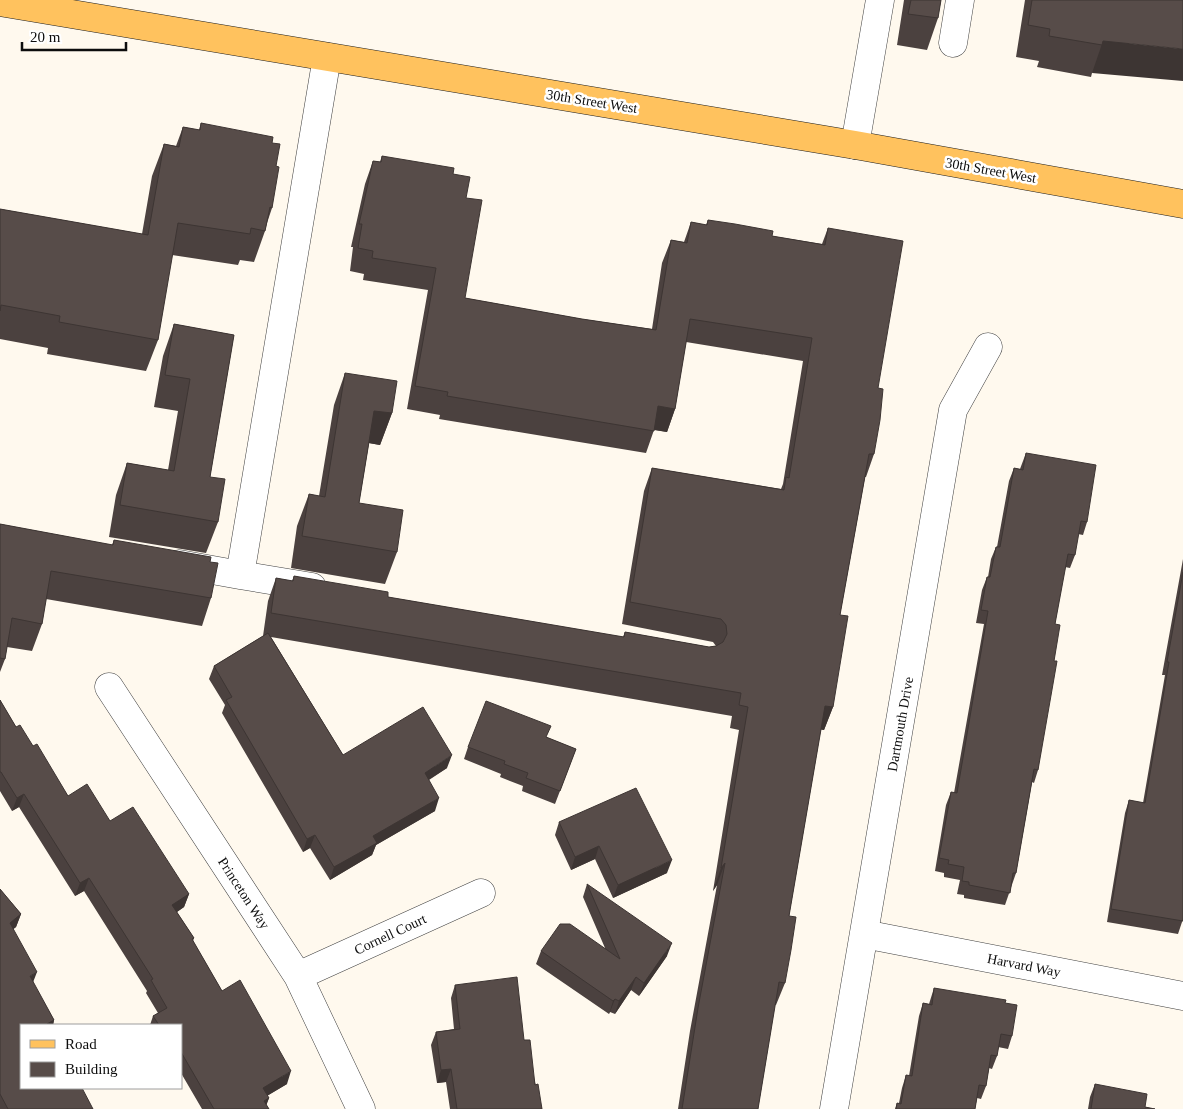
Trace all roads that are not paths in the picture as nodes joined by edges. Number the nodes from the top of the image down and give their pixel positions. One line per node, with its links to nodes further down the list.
1 (880, 0): 6 (street)
2 (960, 0): 4 (street)
3 (0, 2): 5 (main road, 30th Street West)
4 (953, 43)
5 (327, 57): 6 (main road, 30th Street West); 10 (street)
6 (855, 145): 7 (main road, 30th Street West)
7 (1183, 204)
8 (988, 347): 14 (street, Dartmouth Drive)
9 (154, 560): 10 (street)
10 (240, 575): 11 (street)
11 (338, 592)
12 (108, 687): 15 (street, Princeton Way)
13 (481, 892): 15 (street, Cornell Court)
14 (864, 934): 16 (street, Harvard Way); 18 (street, Dartmouth Drive)
15 (298, 976): 17 (street, Princeton Way)
16 (1183, 996)
17 (361, 1109)
18 (834, 1109)

